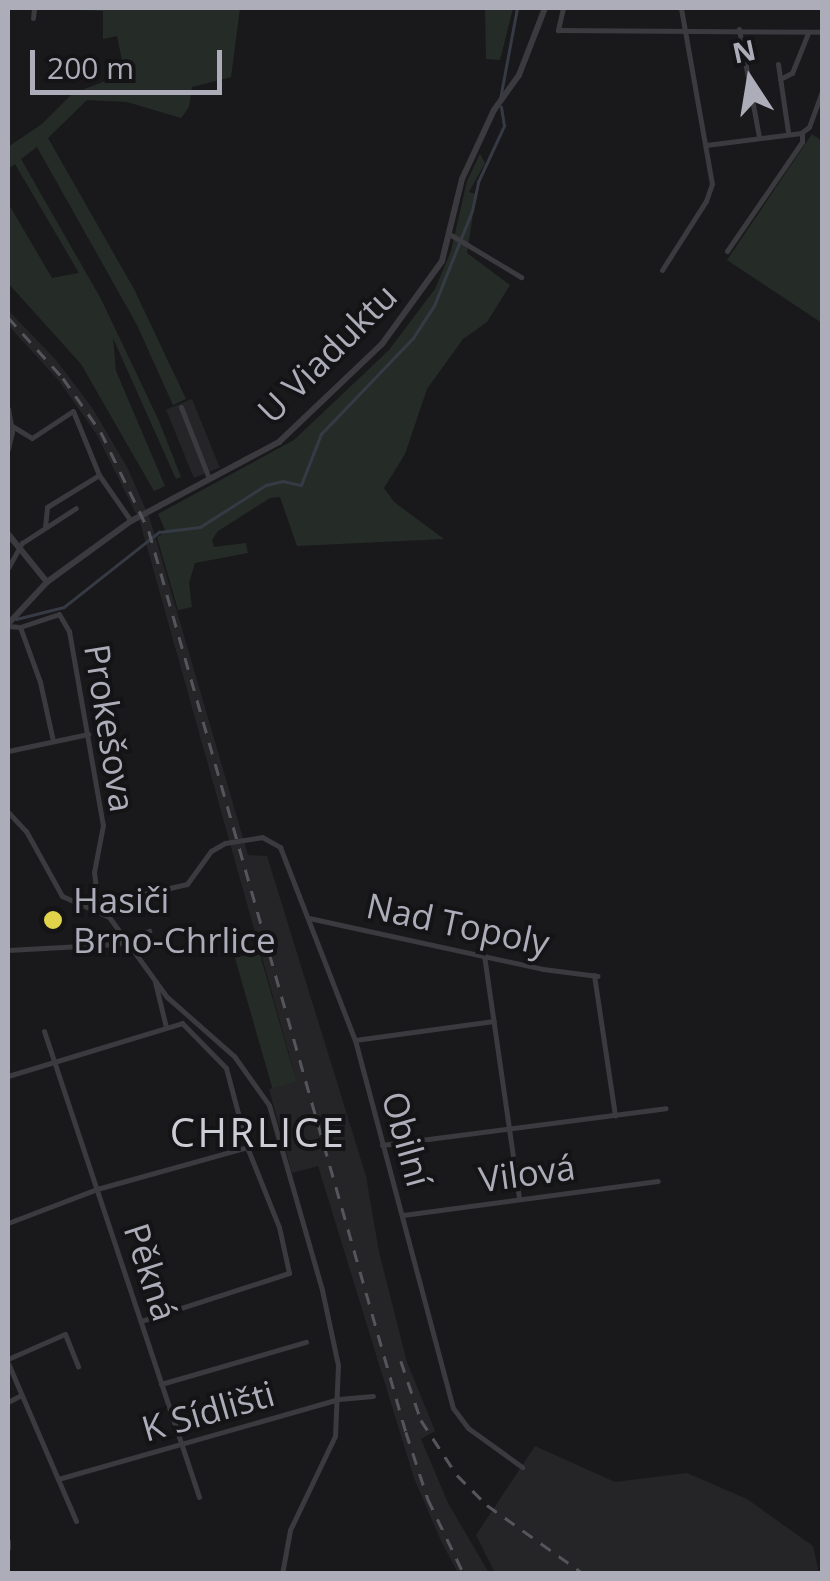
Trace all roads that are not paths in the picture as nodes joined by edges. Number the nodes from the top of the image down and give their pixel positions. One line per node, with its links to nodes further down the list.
1 (34, 8): 5 (street)
2 (546, 8): 17 (street, U Viaduktu)
3 (564, 8): 6 (street)
4 (682, 8): 6 (street)
5 (33, 18)
6 (686, 30): 7 (street); 16 (street)
7 (739, 30): 8 (street); 15 (street)
8 (809, 32): 9 (street); 11 (street)
9 (822, 32)
10 (778, 64): 11 (street)
11 (780, 80): 13 (street)
12 (822, 92): 14 (street)
13 (788, 132): 14 (street); 15 (street)
14 (801, 133): 18 (street)
15 (758, 137): 16 (street)
16 (706, 145): 19 (street)
17 (451, 236): 20 (street); 26 (street, U Viaduktu)
18 (728, 252)
19 (662, 270)
20 (521, 277)
21 (181, 407): 26 (street)
22 (8, 410): 23 (street)
23 (12, 426): 24 (street); 25 (street)
24 (8, 450)
25 (99, 475): 28 (street); 29 (street)
26 (208, 476): 28 (street, U Viaduktu)
27 (76, 508): 29 (street)
28 (131, 521): 33 (street, U Viaduktu)
29 (45, 527): 31 (street)
30 (8, 534): 31 (street)
31 (20, 548): 32 (street); 33 (street)
32 (8, 568)
33 (47, 582): 35 (street, U Viaduktu)
34 (59, 614): 36 (street, U Viaduktu); 37 (street, Prokešova)
35 (8, 625): 36 (street, U Viaduktu)
36 (20, 627): 38 (street)
37 (88, 734): 38 (street); 41 (street, Prokešova)
38 (53, 741): 39 (street)
39 (8, 751)
40 (8, 812): 41 (street)
41 (98, 911): 42 (street, Obilní); 44 (street)
42 (309, 918): 46 (street, Nad Topoly); 51 (street, Obilní)
43 (149, 931): 44 (street)
44 (126, 940): 45 (street); 47 (street)
45 (8, 950)
46 (484, 954): 48 (street); 55 (street, Nad Topoly)
47 (156, 982): 49 (street); 71 (street)
48 (494, 1020): 51 (street); 56 (street)
49 (166, 1027): 52 (street); 58 (street)
50 (44, 1032): 52 (street, Pěkná)
51 (354, 1040): 57 (street, Obilní)
52 (55, 1062): 53 (street); 60 (street, Pěkná)
53 (8, 1076)
54 (666, 1108): 55 (street)
55 (615, 1115): 56 (street)
56 (509, 1128): 57 (street); 61 (street)
57 (382, 1145): 62 (street, Obilní)
58 (246, 1147): 60 (street); 64 (street)
59 (658, 1181): 61 (street, Vilová)
60 (96, 1189): 63 (street); 64 (street, Pěkná)
61 (519, 1199): 62 (street, Vilová)
62 (402, 1215): 74 (street, Obilní)
63 (8, 1223)
64 (141, 1322): 68 (street, Pěkná)
65 (306, 1342): 68 (street)
66 (8, 1361): 67 (street); 69 (street)
67 (78, 1366)
68 (161, 1384): 73 (street, Pěkná)
69 (21, 1395): 72 (street); 75 (street)
70 (374, 1396): 71 (street, K Sídlišti)
71 (339, 1399): 73 (street, K Sídlišti); 78 (street)
72 (8, 1402)
73 (182, 1445): 75 (street, K Sídlišti); 76 (street, Pěkná)
74 (522, 1467)
75 (58, 1479): 77 (street)
76 (199, 1497)
77 (76, 1521)
78 (282, 1574)

